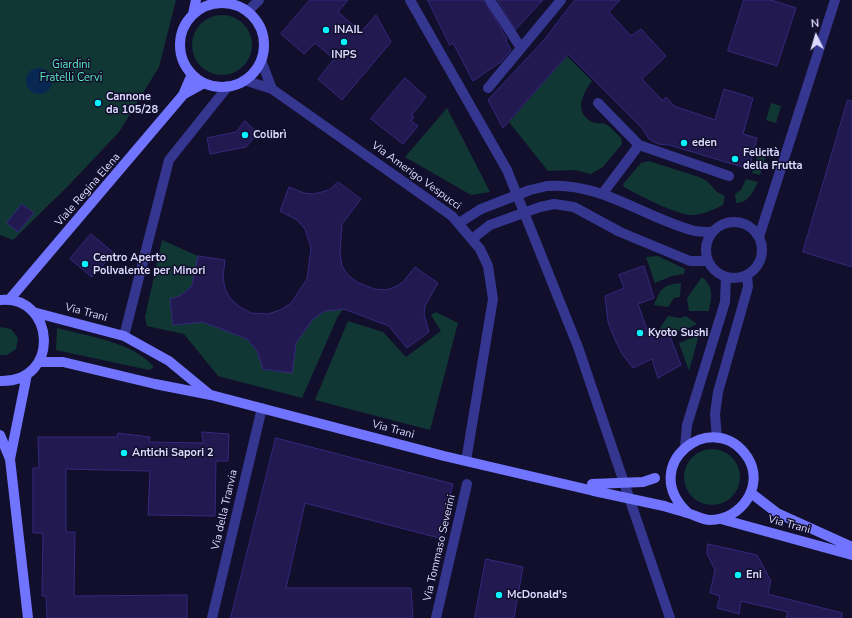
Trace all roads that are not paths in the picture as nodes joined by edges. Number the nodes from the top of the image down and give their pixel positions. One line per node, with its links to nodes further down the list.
1 (196, 0): 9 (main road)
2 (258, 0): 8 (street)
3 (410, 0): 54 (street)
4 (490, 0): 10 (street)
5 (561, 0): 10 (street)
6 (835, 0): 25 (street)
7 (206, 3): 8 (main road); 9 (main road)
8 (248, 11): 11 (main road)
9 (193, 14): 12 (main road)
10 (521, 48): 16 (street)
11 (261, 60): 13 (main road); 15 (street)
12 (192, 74): 14 (main road); 18 (main road, Viale Regina Elena)
13 (244, 80): 14 (main road); 15 (street, Via Amerigo Vespucci)
14 (204, 83): 18 (main road, Viale Regina Elena)
15 (272, 88): 23 (street, Via Amerigo Vespucci)
16 (488, 88)
17 (225, 90): 32 (street)
18 (184, 94): 30 (main road, Viale Regina Elena)
19 (598, 104): 20 (street)
20 (639, 145): 21 (street); 22 (street)
21 (729, 176)
22 (603, 193): 23 (street, bridge); 24 (street)
23 (459, 223): 26 (street, Via Amerigo Vespucci)
24 (712, 232): 25 (street); 27 (street)
25 (759, 237): 28 (street)
26 (472, 239): 27 (street, bridge); 42 (street, Via Amerigo Vespucci)
27 (708, 261): 29 (street)
28 (747, 275): 29 (street); 39 (street)
29 (726, 277): 40 (street)
30 (4, 300): 31 (main road, Via Trani)
31 (33, 312): 32 (main road, Via Trani); 33 (main road)
32 (124, 336): 36 (main road, Via Trani)
33 (38, 362): 34 (main road); 36 (main road, Via Trani)
34 (27, 374): 35 (main road); 41 (main road)
35 (0, 381)
36 (210, 395): 37 (main road, Via Trani)
37 (262, 408): 42 (main road, Via Trani); 52 (street, Via della Tranvia)
38 (0, 435): 41 (main road)
39 (717, 438): 40 (main road, Via Trani); 46 (main road, Via Trani)
40 (685, 447): 43 (main road)
41 (10, 459): 51 (main road)
42 (466, 461): 45 (main road, Via Trani)
43 (671, 470): 45 (main road, Via Trani, bridge); 47 (main road)
44 (467, 484): 53 (street, Via Tommaso Severini)
45 (593, 488): 47 (main road, Via Trani, bridge)
46 (751, 493): 48 (main road, Via Trani); 49 (main road, Via Trani)
47 (688, 513): 48 (main road, Via Trani)
48 (720, 519): 50 (main road, Via Trani)
49 (852, 547)
50 (852, 555)
51 (28, 618)
52 (212, 618)
53 (436, 618)
54 (670, 618)

